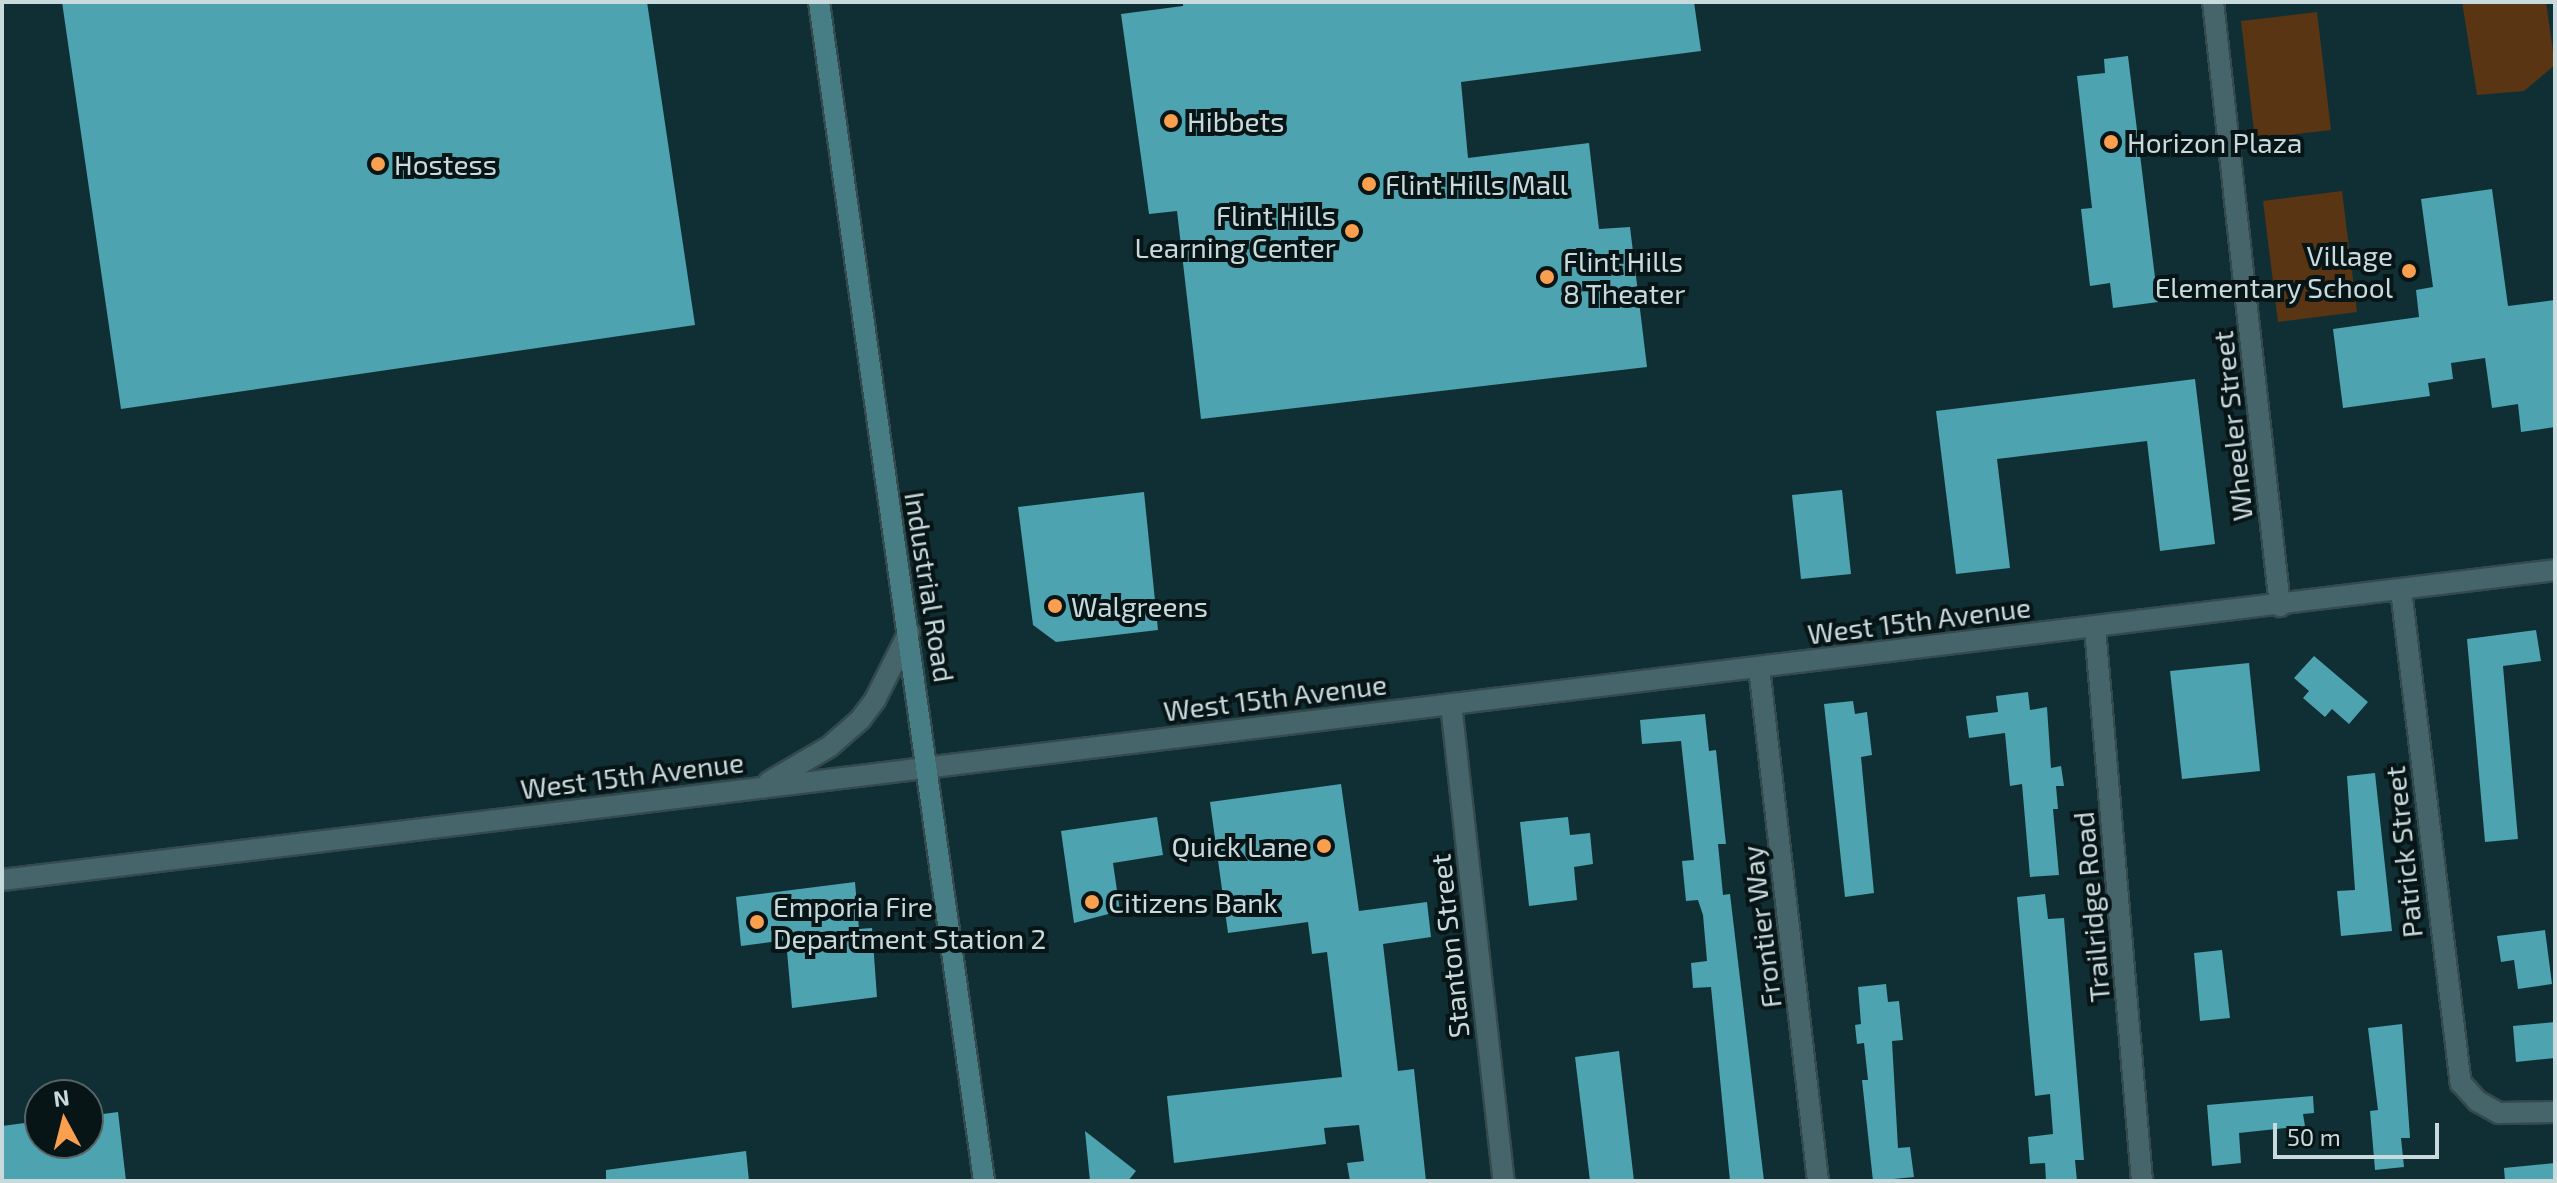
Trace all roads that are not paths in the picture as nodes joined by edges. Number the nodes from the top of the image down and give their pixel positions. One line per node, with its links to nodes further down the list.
1 (819, 2): 7 (main road, Industrial Road)
2 (2213, 2): 5 (street, Wheeler Street)
3 (2555, 570): 4 (street, West 15th Avenue)
4 (2401, 590): 5 (street, West 15th Avenue); 13 (street, Patrick Street)
5 (2280, 606): 6 (street, West 15th Avenue)
6 (2095, 628): 8 (street, West 15th Avenue); 17 (street, Trailridge Road)
7 (909, 632): 10 (main road, Industrial Road); 11 (street)
8 (1759, 667): 9 (street, West 15th Avenue); 16 (street, Frontier Way)
9 (1451, 704): 10 (street, West 15th Avenue); 15 (street, Stanton Street)
10 (930, 767): 11 (street, West 15th Avenue); 14 (main road, Industrial Road)
11 (755, 789): 12 (street, West 15th Avenue)
12 (2, 880)
13 (2555, 1112)
14 (984, 1181)
15 (1504, 1181)
16 (1818, 1181)
17 (2142, 1181)

